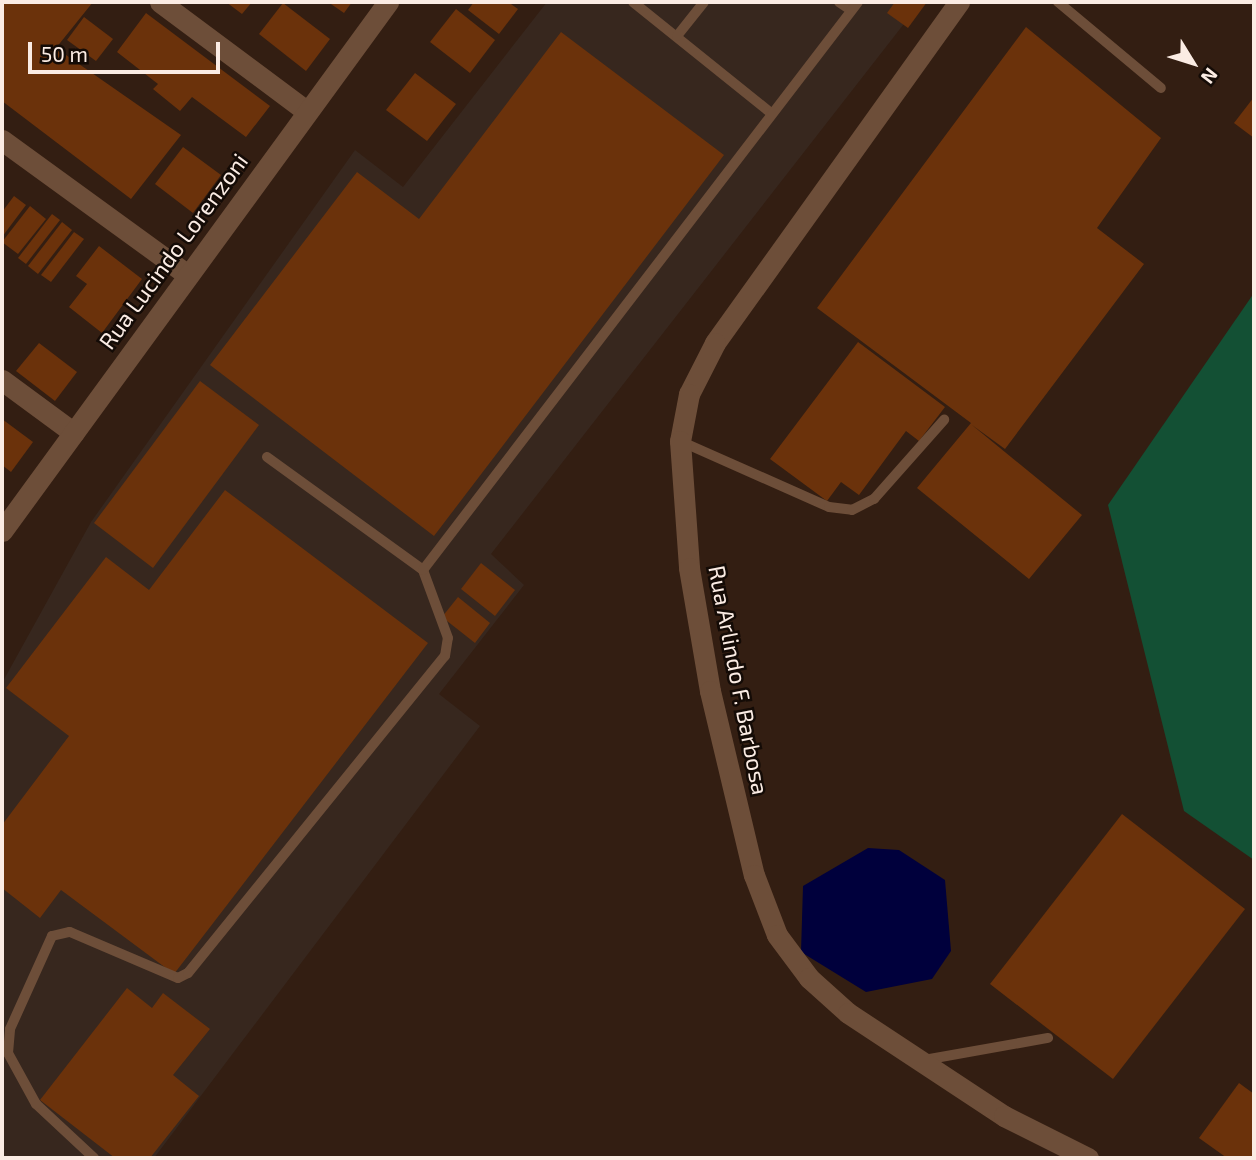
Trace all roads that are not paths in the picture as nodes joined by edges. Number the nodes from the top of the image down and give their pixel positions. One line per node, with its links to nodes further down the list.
1 (160, 2): 11 (street)
2 (388, 2): 11 (street, Rua Lucindo Lorenzoni)
3 (633, 2): 9 (lane)
4 (704, 2): 9 (lane)
5 (839, 2): 8 (lane)
6 (958, 2): 18 (street, Rua Arlindo F. Barbosa)
7 (1058, 2): 10 (lane)
8 (854, 6): 12 (lane)
9 (677, 36): 12 (lane)
10 (1161, 88)
11 (306, 111): 14 (street, Rua Lucindo Lorenzoni)
12 (769, 112): 21 (lane)
13 (2, 140): 14 (street)
14 (188, 275): 17 (street, Rua Lucindo Lorenzoni)
15 (2, 380): 17 (street)
16 (944, 420): 18 (lane)
17 (74, 433): 20 (street, Rua Lucindo Lorenzoni)
18 (680, 441): 23 (street, Rua Arlindo F. Barbosa)
19 (267, 457): 21 (lane)
20 (2, 531)
21 (423, 570): 24 (lane)
22 (1048, 1038): 23 (lane)
23 (918, 1061): 25 (street, Rua Arlindo F. Barbosa)
24 (94, 1158)
25 (1088, 1158)

